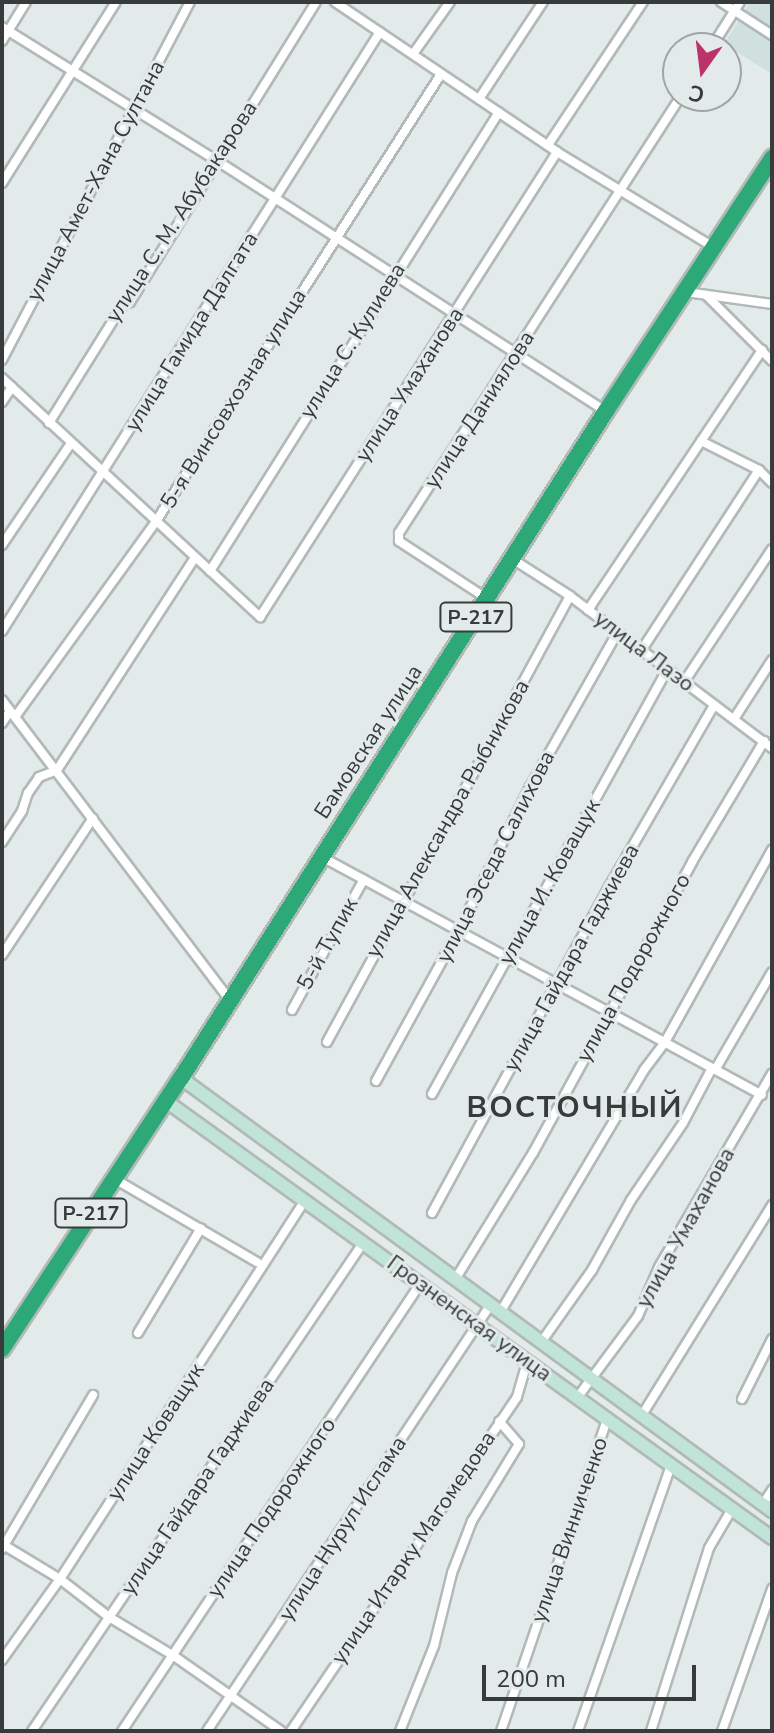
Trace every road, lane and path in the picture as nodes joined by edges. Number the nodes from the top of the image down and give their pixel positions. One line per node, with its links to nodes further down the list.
1 (26, 2): 12 (street)
2 (116, 2): 18 (street)
3 (190, 2): 21 (street, улица Амет-Хана Султана)
4 (316, 2): 27 (street, улица С. М. Абубакарова)
5 (335, 2): 10 (street)
6 (450, 2): 17 (street)
7 (543, 2): 20 (street)
8 (643, 2): 24 (street)
9 (721, 2): 11 (street)
10 (346, 5): 13 (street)
11 (737, 6): 14 (street); 15 (street)
12 (5, 29): 16 (street); 18 (street)
13 (380, 32): 17 (street); 30 (street, улица Гамида Далгата)
14 (721, 32)
15 (772, 35)
16 (2, 41)
17 (413, 54): 19 (street)
18 (73, 71): 21 (street); 28 (street)
19 (441, 74): 20 (street); 31 (street, 5-я Винсовхозная улица)
20 (479, 99): 22 (street)
21 (135, 110): 27 (street); 40 (street, улица Амет-Хана Султана)
22 (499, 112): 24 (street); 33 (street, улица С. Кулиева)
23 (671, 112): 29 (street, улица Даниялова)
24 (548, 145): 25 (street)
25 (557, 152): 29 (street); 37 (street, улица Умаханова)
26 (772, 158): 32 (highway, Бамовская улица / Р-217)
27 (216, 160): 30 (street); 46 (street, улица С. М. Абубакарова)
28 (2, 183)
29 (621, 191): 32 (street); 39 (street, улица Даниялова)
30 (277, 199): 31 (street); 50 (street, улица Гамида Далгата)
31 (336, 237): 33 (street); 52 (street, 5-я Винсовхозная улица)
32 (713, 248): 34 (highway, Бамовская улица / Р-217)
33 (394, 274): 37 (street); 57 (street, улица С. Кулиева)
34 (685, 292): 35 (street); 45 (highway, Бамовская улица / Р-217)
35 (706, 295): 36 (street); 38 (street)
36 (772, 304)
37 (456, 314): 39 (street); 57 (street, улица Умаханова)
38 (762, 350): 41 (street); 47 (street)
39 (516, 353): 45 (street); 59 (street, улица Даниялова)
40 (2, 360)
41 (772, 361)
42 (2, 378): 43 (street)
43 (12, 387): 44 (street); 46 (street)
44 (2, 402)
45 (606, 411): 56 (highway, Бамовская улица / Р-217)
46 (49, 423): 48 (street)
47 (701, 441): 49 (street); 60 (street)
48 (71, 443): 50 (street); 53 (street)
49 (759, 470): 51 (street); 63 (street)
50 (103, 473): 52 (street); 61 (street, улица Гамида Далгата)
51 (772, 483)
52 (155, 523): 55 (street); 69 (street, 5-я Винсовхозная улица)
53 (2, 545)
54 (772, 549): 66 (street)
55 (194, 559): 57 (street); 74 (street)
56 (514, 560): 58 (street, улица Лазо); 59 (highway, Бамовская улица / Р-217)
57 (210, 571)
58 (570, 596): 60 (street, улица Лазо); 80 (street, улица Александра Рыбникова)
59 (488, 599): 78 (highway, Бамовская улица / Р-217)
60 (588, 610): 62 (street, улица Лазо)
61 (2, 631)
62 (617, 633): 63 (street, улица Лазо); 81 (street, улица Эседа Салихова)
63 (641, 651): 65 (street, улица Лазо)
64 (772, 660): 70 (street)
65 (667, 670): 66 (street, улица Лазо); 83 (street, улица И. Коващук)
66 (684, 682): 68 (street, улица Лазо)
67 (2, 700): 69 (street)
68 (714, 705): 70 (street, улица Лазо); 85 (street, улица Гайдара Гаджиева)
69 (13, 714): 71 (street, 5-я Винсовхозная улица); 74 (street)
70 (734, 719): 72 (street, улица Лазо)
71 (2, 723)
72 (764, 741): 73 (street, улица Лазо); 88 (street, улица Подорожного)
73 (772, 748)
74 (57, 770): 75 (street); 76 (street)
75 (93, 818): 82 (street); 86 (street)
76 (2, 842)
77 (772, 850): 90 (street)
78 (322, 857): 79 (street); 86 (highway, Бамовская улица / Р-217)
79 (364, 879): 80 (street); 87 (street, 5-й Тупик)
80 (404, 901): 81 (street); 89 (street, улица Александра Рыбникова)
81 (458, 932): 83 (street); 94 (street, улица Эседа Салихова)
82 (2, 955)
83 (508, 958): 85 (street); 95 (street, улица И. Коващук)
84 (772, 972): 91 (street)
85 (558, 984): 88 (street); 101 (street, улица Гайдара Гаджиева)
86 (230, 1000): 93 (highway, Бамовская улица / Р-217)
87 (292, 1010)
88 (609, 1012): 90 (street); 105 (street, улица Подорожного)
89 (327, 1042)
90 (665, 1042): 91 (street); 107 (street)
91 (714, 1069): 96 (street); 111 (street)
92 (772, 1074): 96 (street, улица Умаханова)
93 (181, 1078): 97 (highway, Бамовская улица / Р-217); 105 (street, Грозненская улица)
94 (376, 1081)
95 (432, 1094)
96 (762, 1095): 114 (street, улица Умаханова)
97 (166, 1101): 98 (highway, Бамовская улица / Р-217); 99 (street, Грозненская улица)
98 (113, 1178): 102 (street); 112 (highway, Бамовская улица / Р-217)
99 (305, 1201): 103 (street, Грозненская улица); 127 (street, улица Коващук)
100 (772, 1205): 118 (street)
101 (432, 1213)
102 (201, 1228): 104 (street); 109 (street)
103 (363, 1243): 106 (street, Грозненская улица); 129 (street, улица Гайдара Гаджиева)
104 (257, 1262)
105 (456, 1278): 107 (street, Грозненская улица)
106 (420, 1284): 108 (street, Грозненская улица); 130 (street, улица Подорожного)
107 (496, 1308): 108 (street, улица Нурул Ислама); 111 (street, Грозненская улица)
108 (477, 1325): 113 (street, Грозненская улица); 132 (street, улица Нурул Ислама)
109 (138, 1333)
110 (772, 1339): 117 (street)
111 (542, 1341): 114 (street, Грозненская улица)
112 (2, 1349)
113 (527, 1361): 116 (street, Грозненская улица); 120 (street, улица Итарку Магомедова)
114 (592, 1378): 116 (street, улица Умаханова); 118 (street, Грозненская улица)
115 (93, 1395): 126 (street)
116 (577, 1398): 119 (street, Грозненская улица)
117 (742, 1399)
118 (642, 1415): 123 (street, Грозненская улица)
119 (607, 1419): 121 (street, Грозненская улица); 139 (street, улица Винниченко)
120 (499, 1421): 137 (street, улица Итарку Магомедова); 138 (street)
121 (671, 1465): 124 (street, Грозненская улица); 140 (street)
122 (772, 1490): 123 (street)
123 (768, 1508)
124 (732, 1509): 125 (street, Грозненская улица); 141 (street)
125 (772, 1538)
126 (3, 1546): 127 (street)
127 (60, 1579): 129 (street); 131 (street, улица Коващук)
128 (772, 1589): 142 (street)
129 (109, 1617): 130 (street); 133 (street, улица Гайдара Гаджиева)
130 (174, 1656): 132 (street); 134 (street, улица Подорожного)
131 (2, 1660)
132 (232, 1695): 135 (street, улица Нурул Ислама); 136 (street)
133 (32, 1731)
134 (122, 1731)
135 (207, 1731)
136 (281, 1731)
137 (291, 1731)
138 (400, 1731)
139 (501, 1731)
140 (578, 1731)
141 (651, 1731)
142 (722, 1731)

